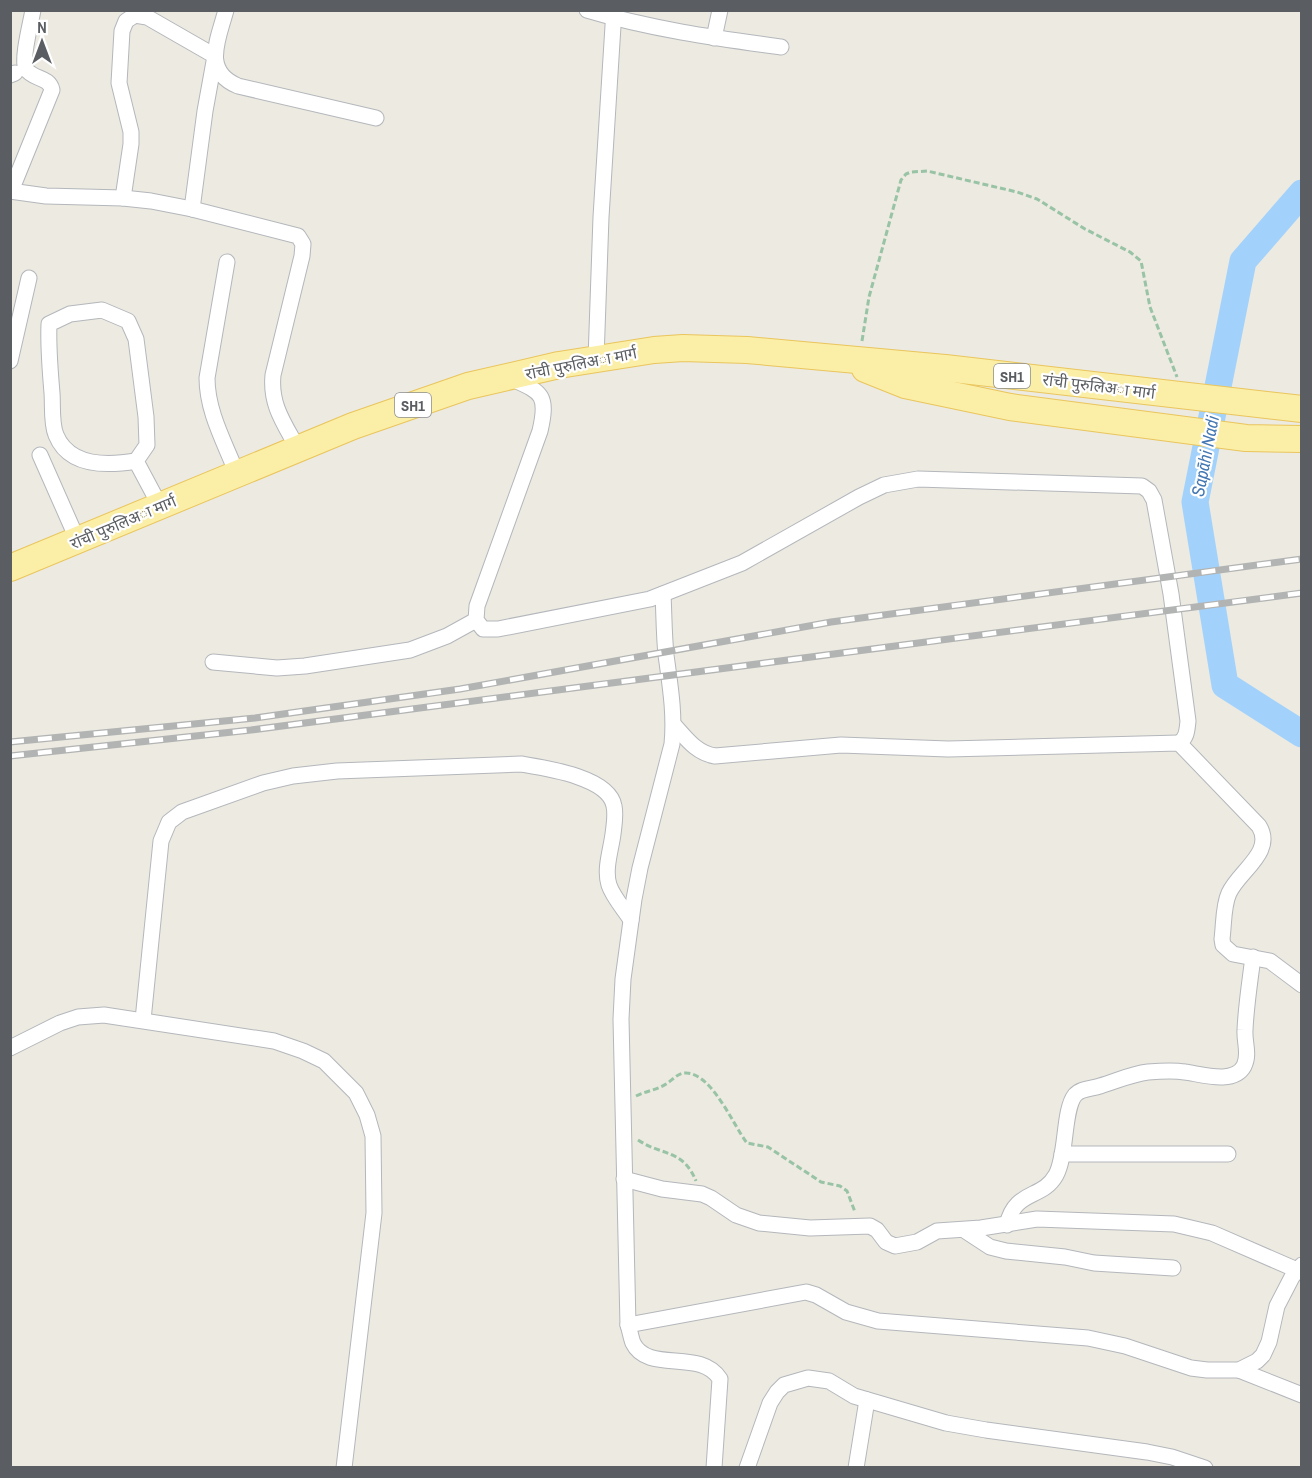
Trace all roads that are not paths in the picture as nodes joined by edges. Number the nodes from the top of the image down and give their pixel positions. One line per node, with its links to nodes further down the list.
1 (33, 10): 10 (street)
2 (226, 10): 8 (street)
3 (587, 10): 5 (street)
4 (720, 10): 6 (street)
5 (614, 14): 6 (street); 15 (street)
6 (714, 38): 7 (street)
7 (781, 47)
8 (215, 56): 9 (street); 11 (street); 12 (street)
9 (376, 118)
10 (11, 191): 11 (street)
11 (123, 198): 12 (street)
12 (192, 208): 21 (street)
13 (227, 262): 24 (street)
14 (29, 278): 17 (street)
15 (596, 359): 16 (main road, रांची पुरुलिअा मार्ग / SH1); 18 (main road, रांची पुरुलिअा मार्ग / SH1)
16 (850, 360): 19 (main road, रांची पुरुलिअा मार्ग / SH1); 20 (main road, SH1)
17 (10, 362)
18 (508, 377): 21 (main road, रांची पुरुलिअा मार्ग / SH1); 29 (street)
19 (1302, 409)
20 (1302, 439)
21 (298, 449): 24 (main road, रांची पुरुलिअा मार्ग / SH1)
22 (40, 455): 26 (street)
23 (136, 460): 23 (street); 25 (street)
24 (237, 474): 25 (main road, रांची पुरुलिअा मार्ग / SH1)
25 (160, 506): 26 (main road, रांची पुरुलिअा मार्ग / SH1)
26 (78, 541): 27 (main road, रांची पुरुलिअा मार्ग / SH1)
27 (10, 568)
28 (663, 594): 29 (street); 31 (street); 32 (street)
29 (476, 620): 30 (street)
30 (213, 662)
31 (674, 725): 32 (street); 33 (street)
32 (1179, 743): 34 (street)
33 (631, 920): 36 (street); 40 (street)
34 (1253, 957): 35 (street); 38 (street)
35 (1302, 985)
36 (143, 1020): 37 (street); 49 (street)
37 (10, 1048)
38 (1062, 1154): 39 (street); 41 (street)
39 (1228, 1154)
40 (624, 1179): 42 (street); 45 (street)
41 (1007, 1225): 42 (street); 43 (street)
42 (964, 1230): 44 (street)
43 (1299, 1267): 46 (street)
44 (1173, 1268)
45 (628, 1325): 46 (street); 50 (street)
46 (1239, 1370): 47 (street)
47 (1302, 1395)
48 (867, 1400): 51 (street); 52 (street); 53 (street)
49 (344, 1467)
50 (718, 1467)
51 (747, 1467)
52 (856, 1467)
53 (1205, 1467)

